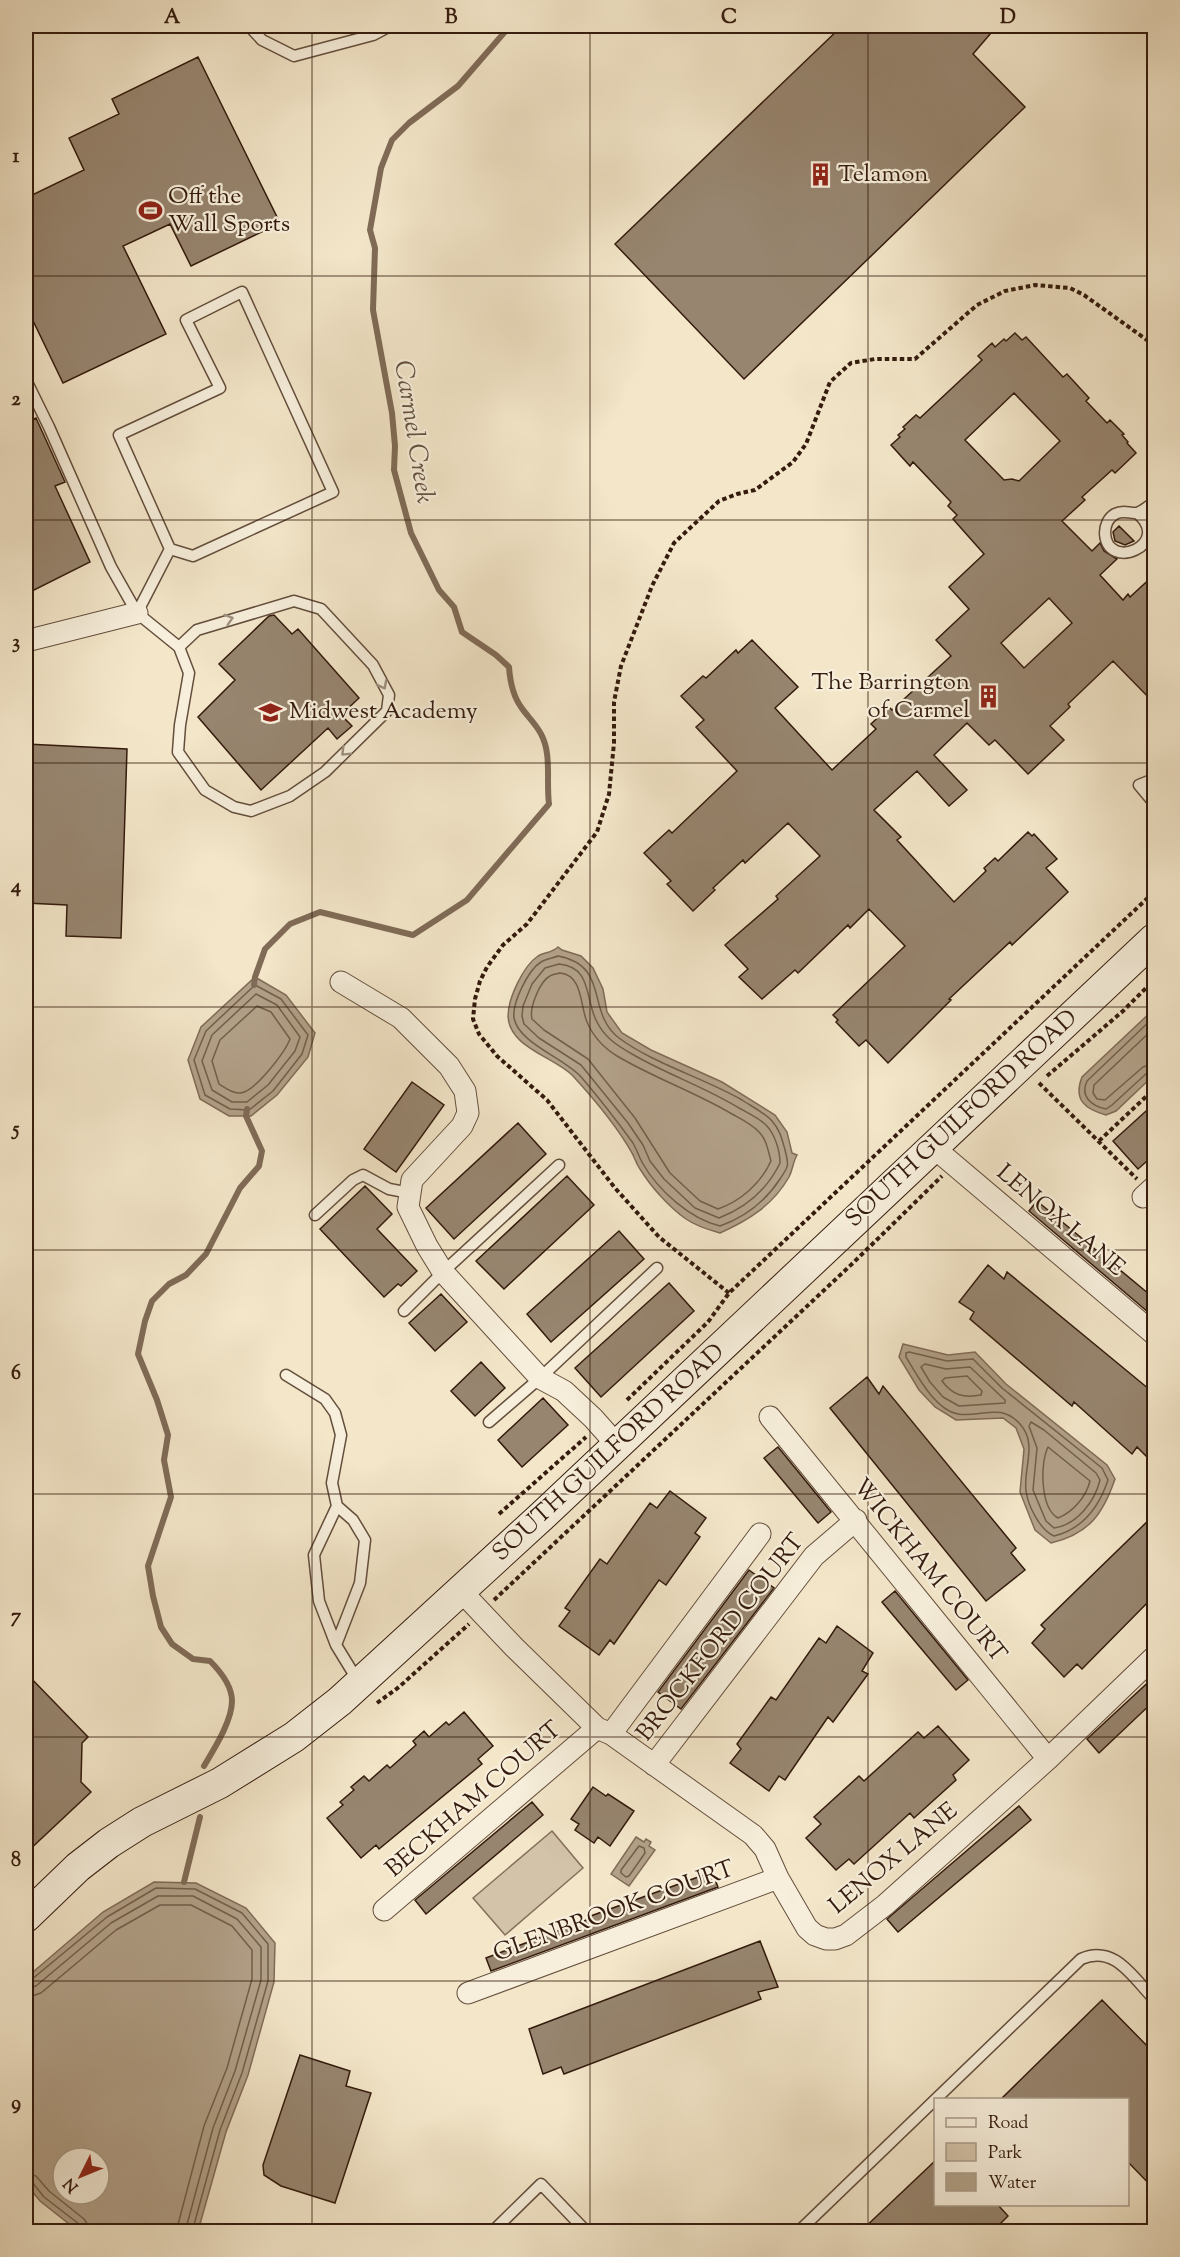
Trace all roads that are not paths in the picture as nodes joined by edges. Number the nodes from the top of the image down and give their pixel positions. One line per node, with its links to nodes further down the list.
1 (249, 26): 2 (lane)
2 (390, 26)
3 (26, 380): 5 (lane)
4 (170, 549): 4 (lane); 5 (lane)
5 (138, 613): 6 (street); 7 (lane)
6 (26, 641)
7 (179, 647): 7 (lane, one-way to 7)
8 (1155, 779): 9 (lane)
9 (1155, 802)
10 (1155, 939): 12 (main road, SOUTH GUILFORD ROAD)
11 (341, 982): 14 (street)
12 (933, 1147): 19 (street, LENOX LANE); 24 (main road, SOUTH GUILFORD ROAD)
13 (559, 1165): 17 (lane)
14 (410, 1193): 15 (lane); 17 (street)
15 (315, 1215)
16 (657, 1268): 21 (lane)
17 (443, 1272): 18 (lane); 21 (street)
18 (404, 1311)
19 (1155, 1334)
20 (286, 1375): 25 (lane)
21 (540, 1378): 23 (lane); 24 (street)
22 (770, 1417): 26 (street, WICKHAM COURT)
23 (489, 1422)
24 (608, 1435): 28 (main road, SOUTH GUILFORD ROAD)
25 (337, 1506): 29 (lane); 29 (lane)
26 (856, 1520): 33 (street, WICKHAM COURT); 34 (street, BROCKFORD COURT)
27 (760, 1534): 32 (street, BROCKFORD COURT)
28 (461, 1591): 31 (main road, SOUTH GUILFORD ROAD); 32 (street, LENOX LANE)
29 (336, 1645): 31 (lane)
30 (1155, 1657): 33 (street, LENOX LANE)
31 (360, 1683): 37 (main road, SOUTH GUILFORD ROAD)
32 (604, 1731): 34 (street, LENOX LANE); 36 (street, BECKHAM COURT)
33 (1048, 1759): 35 (street, LENOX LANE)
34 (654, 1765): 35 (street, LENOX LANE)
35 (778, 1878): 38 (street, GLENBROOK COURT)
36 (384, 1910)
37 (26, 1917)
38 (468, 1993)
39 (1155, 1999): 40 (lane)
40 (937, 2098)
41 (934, 2101): 44 (lane)
42 (492, 2232): 43 (lane)
43 (579, 2232)
44 (798, 2232)

